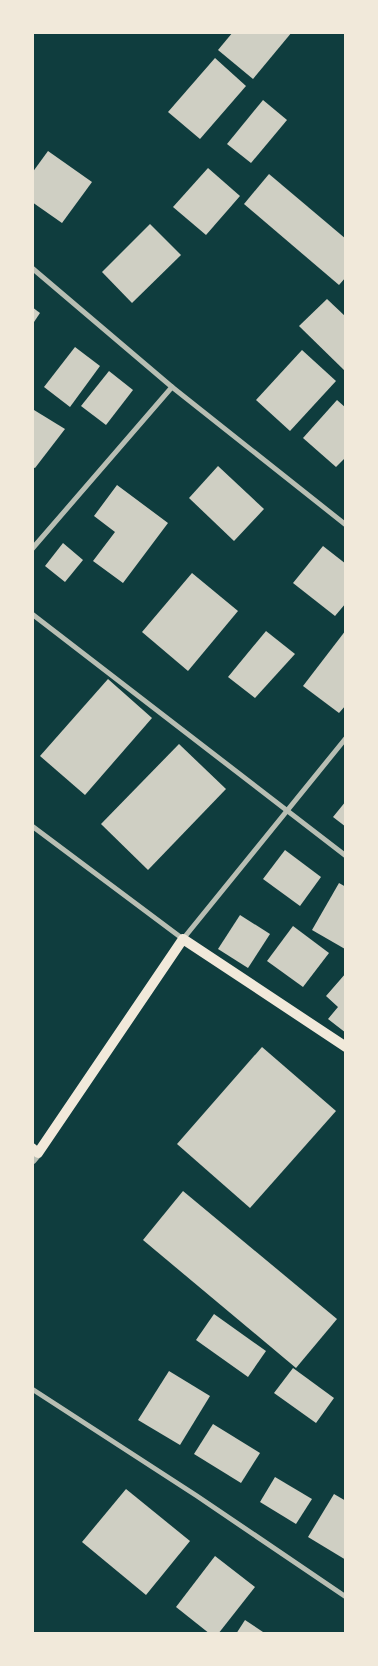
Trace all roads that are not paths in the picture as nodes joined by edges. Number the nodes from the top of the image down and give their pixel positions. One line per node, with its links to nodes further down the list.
1 (32, 268): 2 (street)
2 (172, 387): 3 (street); 4 (street)
3 (346, 525)
4 (32, 549)
5 (32, 614): 7 (street)
6 (346, 738): 7 (street)
7 (286, 812): 9 (street); 10 (street)
8 (32, 826): 10 (street)
9 (346, 856)
10 (183, 939): 11 (main road); 12 (main road)
11 (346, 1048)
12 (34, 1154)
13 (32, 1389): 14 (street)
14 (346, 1597)

